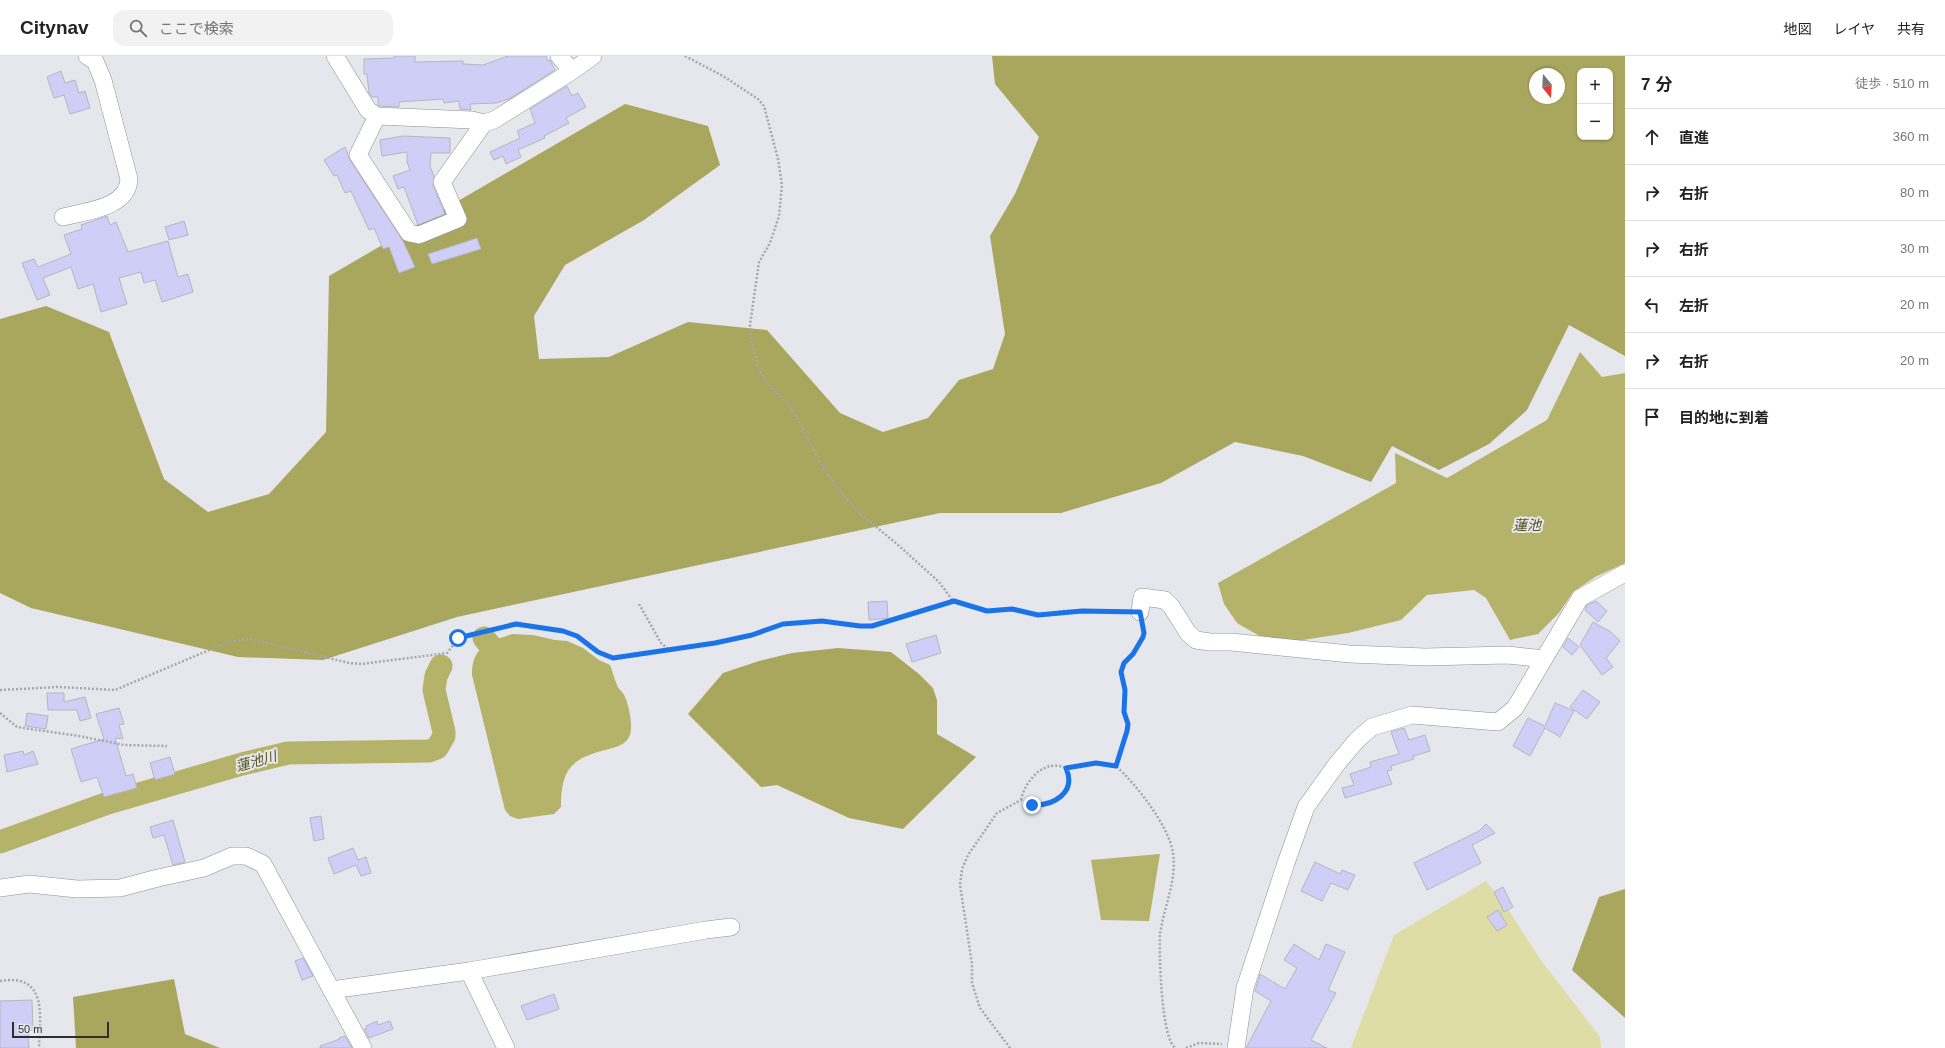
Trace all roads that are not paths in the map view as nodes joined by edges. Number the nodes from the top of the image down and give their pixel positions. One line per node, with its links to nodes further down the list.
1 (87, 56): 8 (street)
2 (335, 56): 6 (street)
3 (559, 56): 5 (street)
4 (593, 56): 5 (street)
5 (572, 71): 7 (street)
6 (377, 116): 7 (street); 7 (street)
7 (484, 123)
8 (64, 217)
9 (1625, 573): 11 (street)
10 (1140, 612): 11 (street)
11 (1544, 659): 16 (street)
12 (0, 888): 15 (street)
13 (731, 927): 14 (street)
14 (469, 971): 15 (street); 18 (street)
15 (331, 990): 17 (street)
16 (1236, 1047)
17 (363, 1048)
18 (506, 1048)

